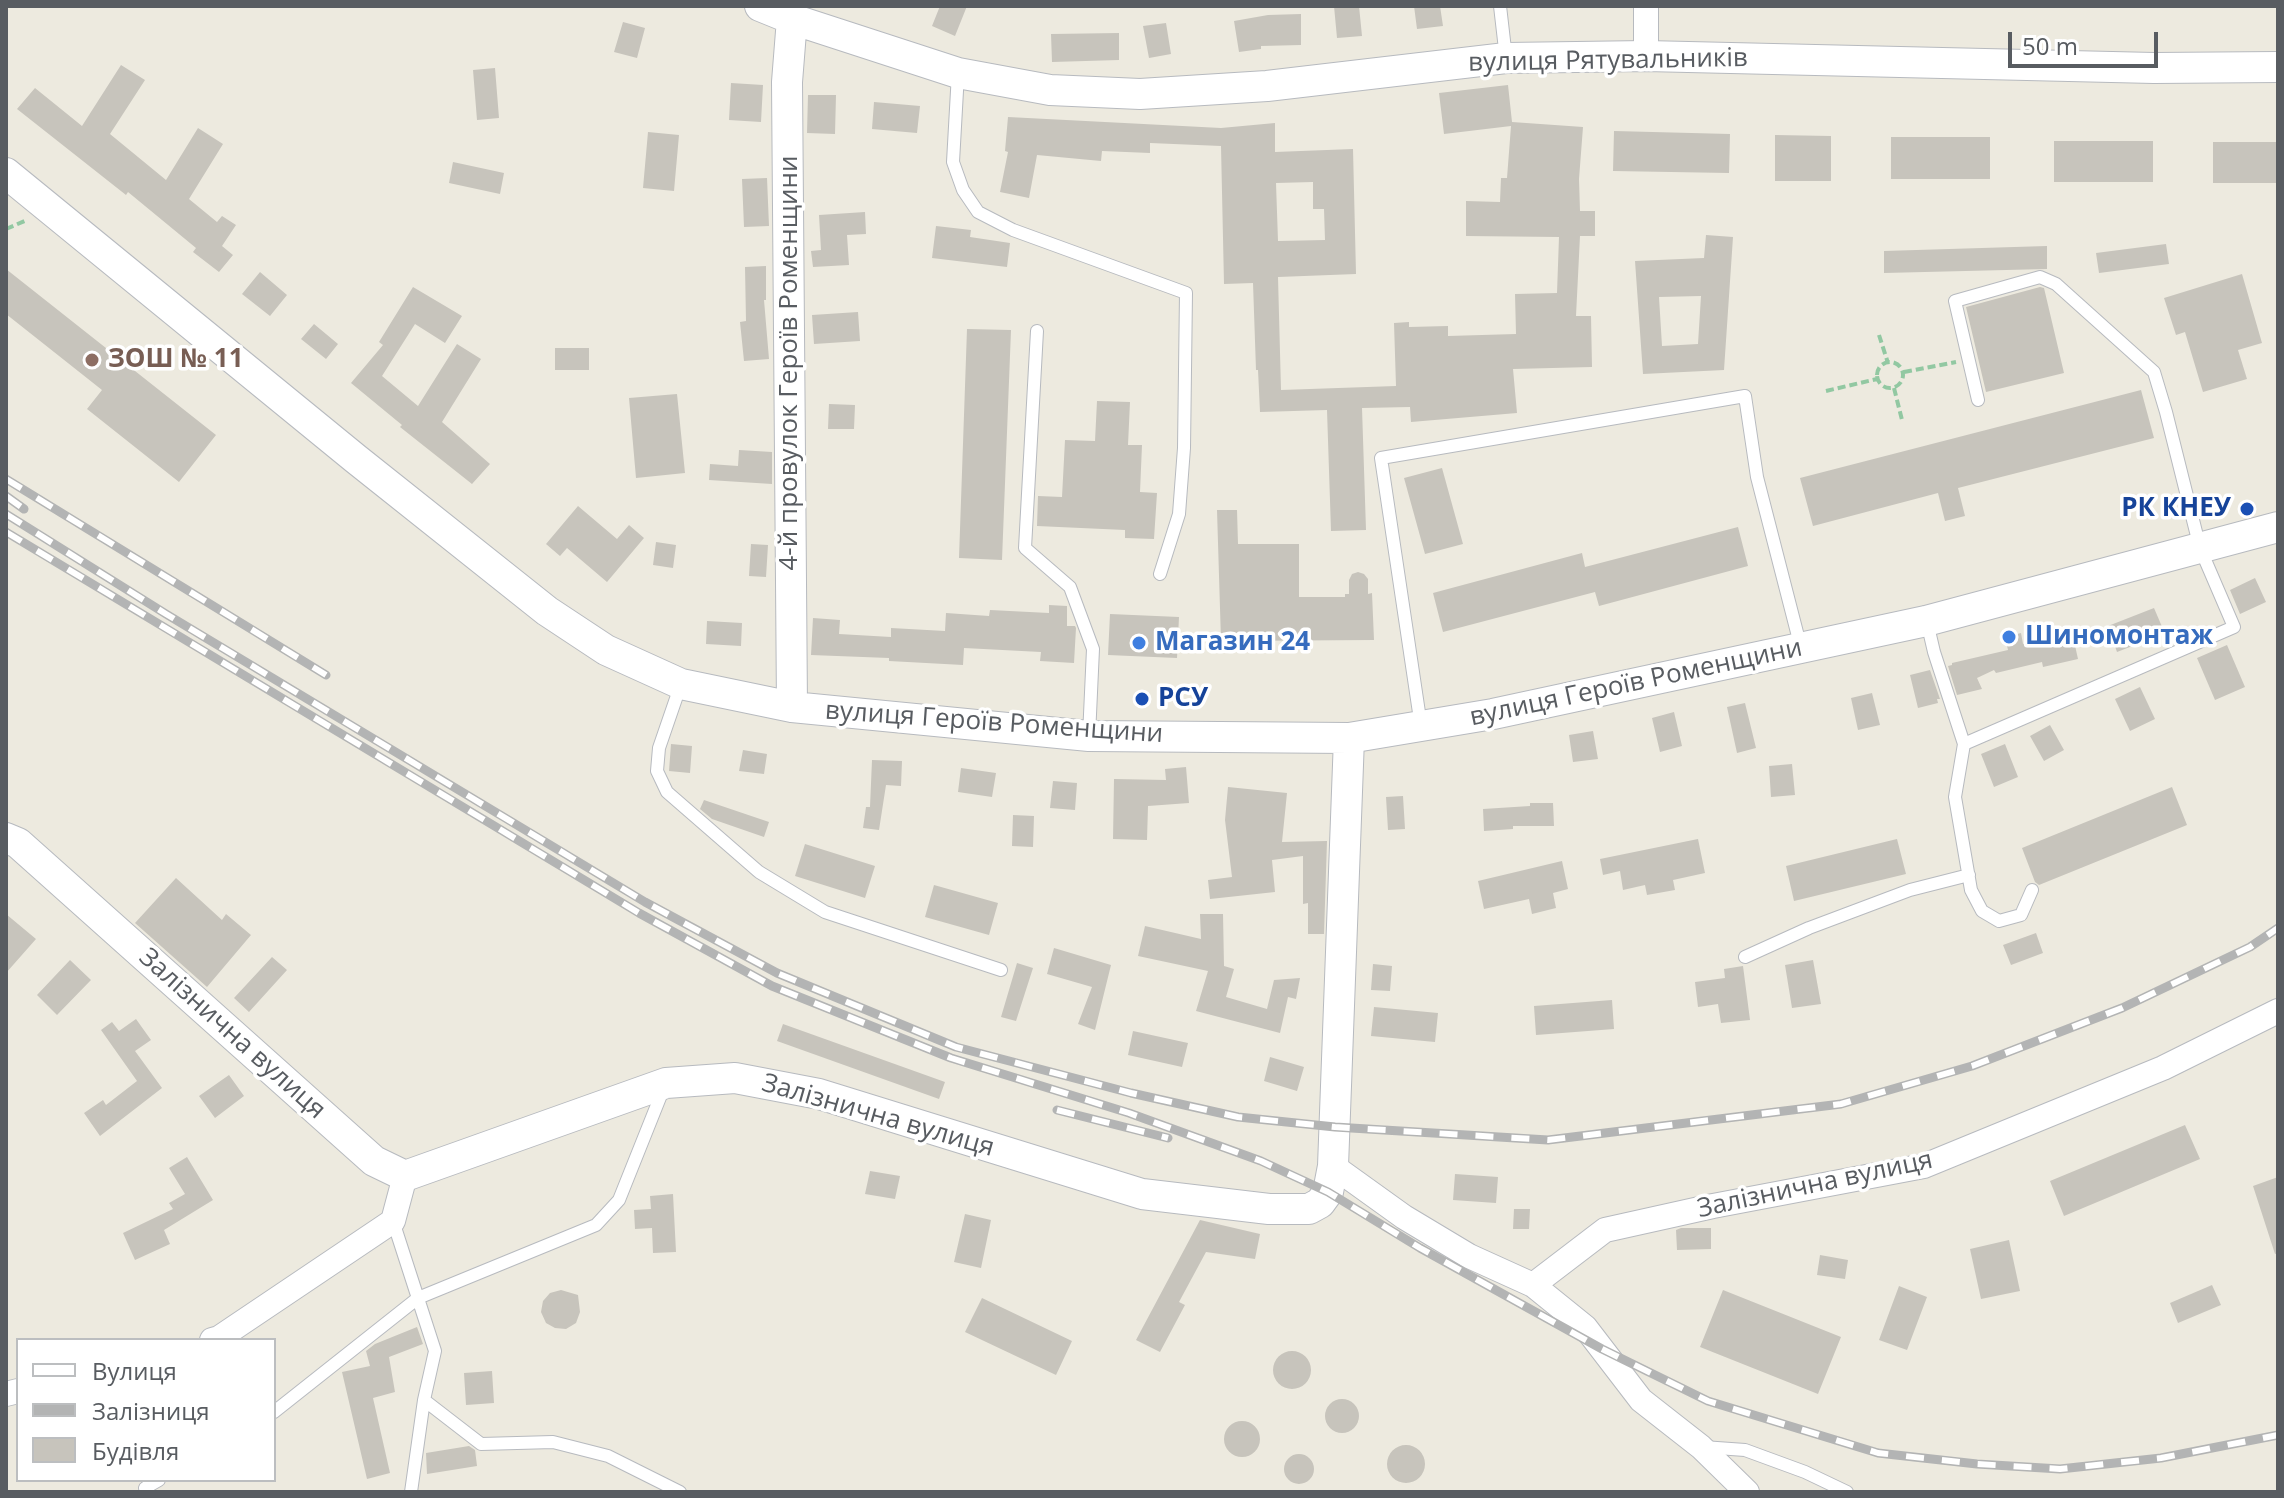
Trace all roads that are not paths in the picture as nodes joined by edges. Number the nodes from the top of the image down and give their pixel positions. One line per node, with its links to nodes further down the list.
1 (760, 6): 4 (street, вулиця Рятувальників)
2 (1500, 6): 6 (lane)
3 (1646, 6): 5 (street)
4 (792, 13): 8 (street, вулиця Рятувальників); 18 (street, 4-й провулок Героїв Роменщини)
5 (1646, 56): 6 (street, вулиця Рятувальників); 7 (street, вулиця Рятувальників)
6 (1506, 58): 8 (street, вулиця Рятувальників)
7 (2278, 67)
8 (958, 73): 14 (lane)
9 (6, 173): 17 (street, вулиця Героїв Роменщини)
10 (1037, 331): 20 (lane)
11 (1978, 400): 13 (lane)
12 (2278, 527): 13 (street, вулиця Героїв Роменщини)
13 (2200, 548): 15 (street, вулиця Героїв Роменщини); 22 (lane)
14 (1160, 574)
15 (1926, 621): 16 (street, вулиця Героїв Роменщини); 22 (lane)
16 (1801, 648): 19 (street, вулиця Героїв Роменщини); 19 (lane)
17 (681, 684): 18 (street, вулиця Героїв Роменщини); 27 (lane)
18 (792, 707): 20 (street, вулиця Героїв Роменщини)
19 (1421, 726): 21 (street, вулиця Героїв Роменщини)
20 (1089, 736): 21 (street, вулиця Героїв Роменщини)
21 (1349, 738): 30 (street, Залізнична вулиця)
22 (1964, 744): 24 (lane)
23 (6, 838): 31 (street, Залізнична вулиця)
24 (1969, 875): 25 (lane); 26 (lane)
25 (2032, 890)
26 (1745, 957)
27 (1001, 970)
28 (2278, 1011): 33 (street, Залізнична вулиця)
29 (666, 1083): 30 (street, Залізнична вулиця); 31 (street, Залізнична вулиця); 34 (lane)
30 (1333, 1166): 33 (street)
31 (405, 1176): 32 (street)
32 (393, 1221): 34 (lane); 35 (street)
33 (1533, 1285): 38 (street)
34 (418, 1298): 36 (lane); 37 (lane)
35 (219, 1338)
36 (424, 1400): 41 (lane); 42 (lane)
37 (276, 1410)
38 (1701, 1447): 43 (street); 44 (lane)
39 (156, 1482): 40 (lane)
40 (145, 1488)
41 (411, 1492)
42 (680, 1492)
43 (1747, 1492)
44 (1847, 1492)

